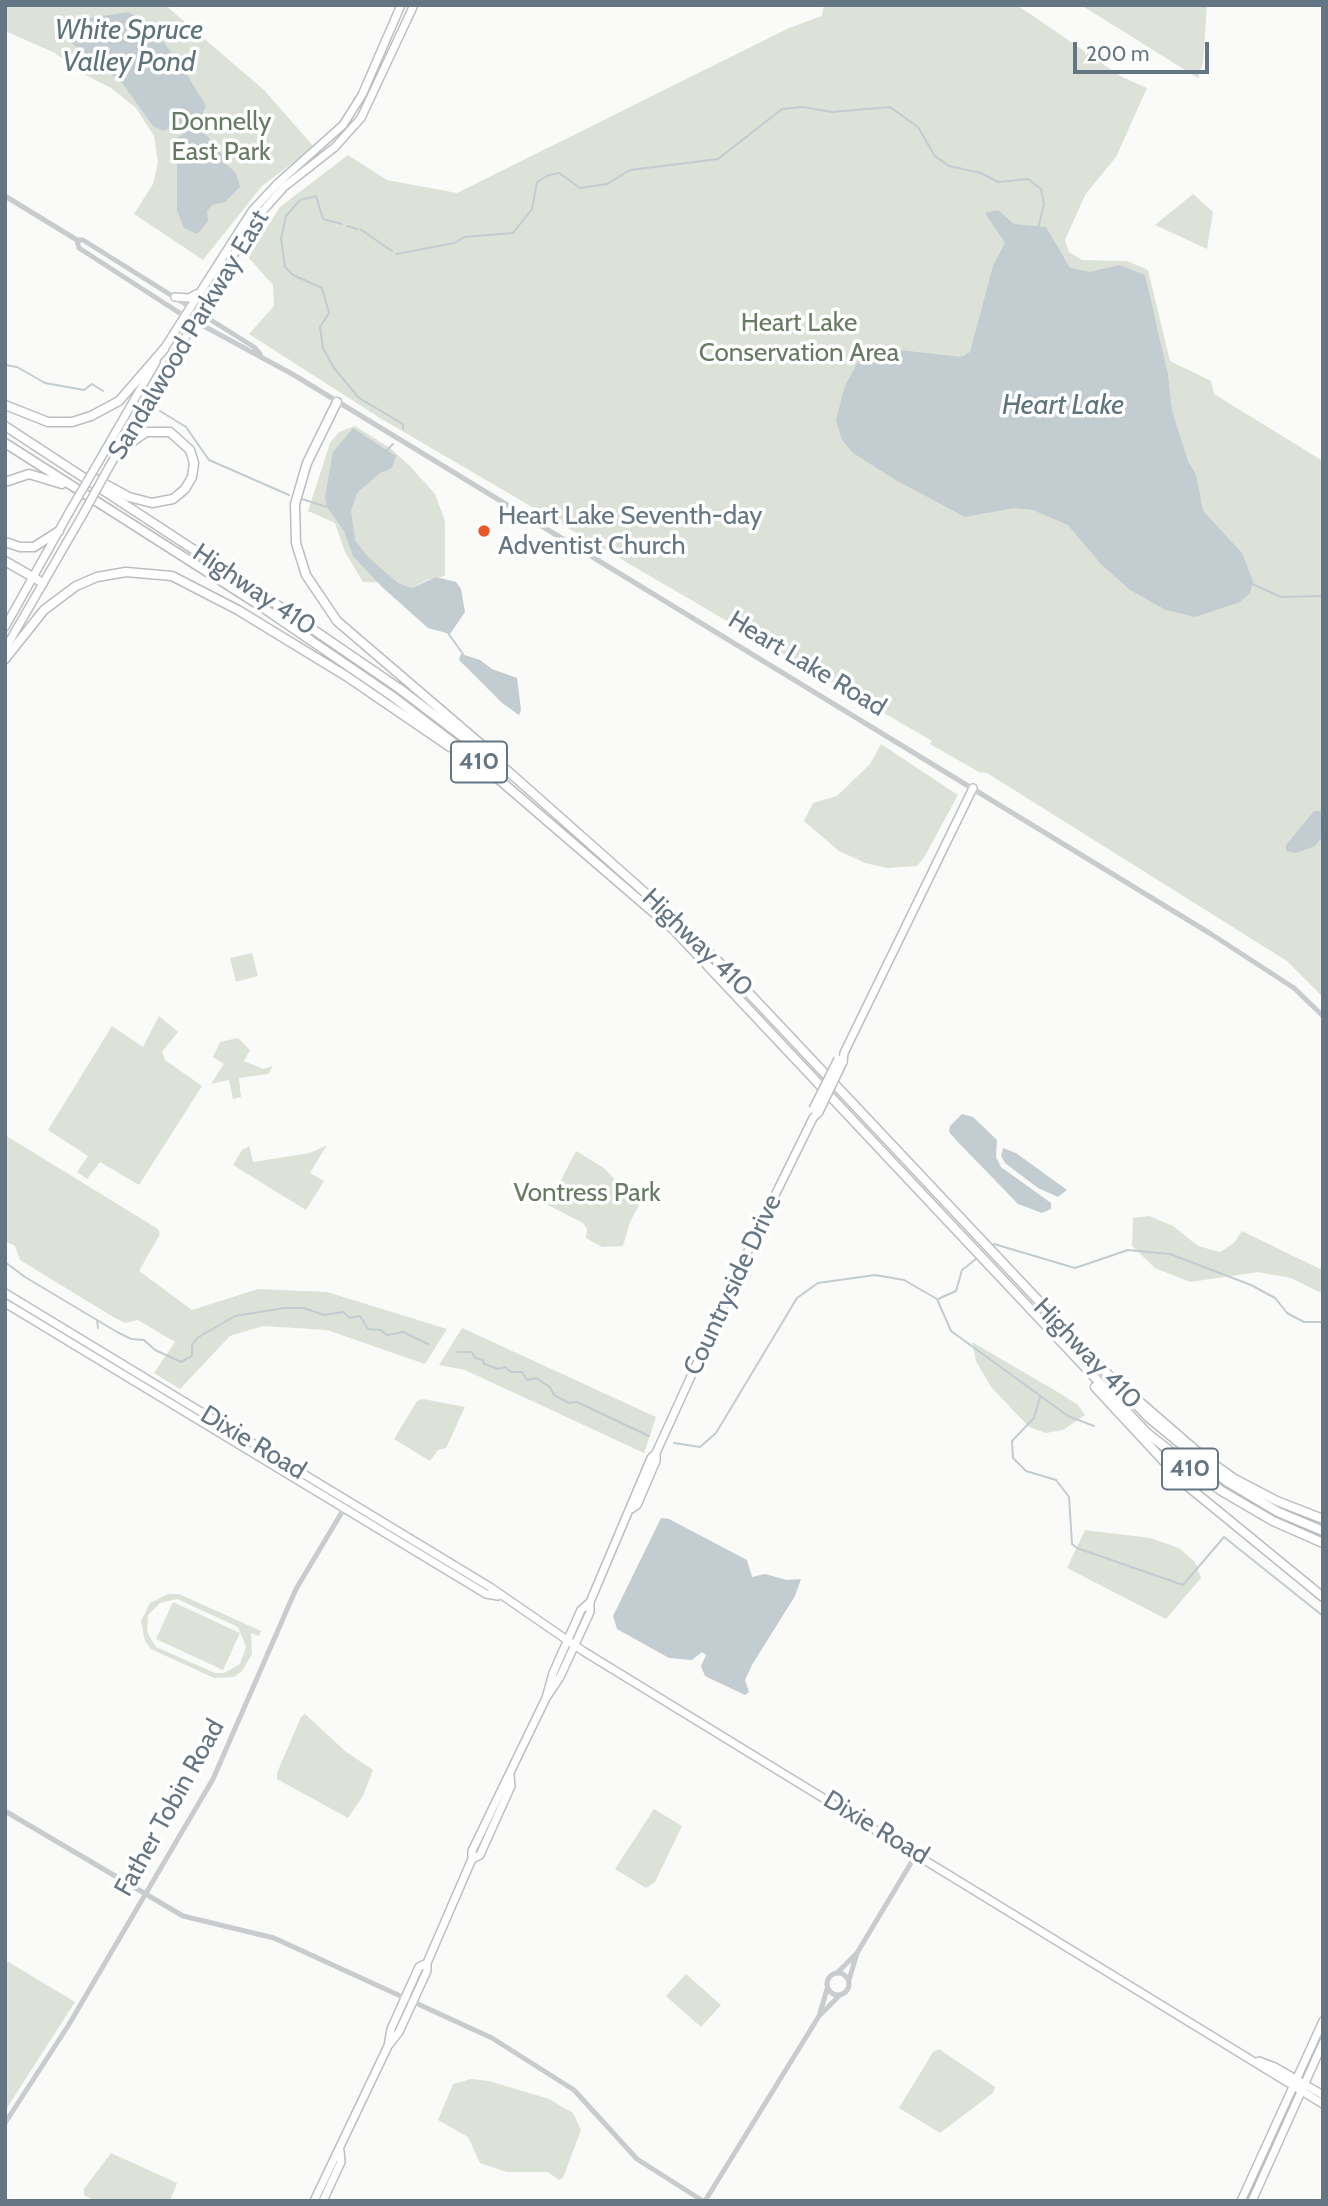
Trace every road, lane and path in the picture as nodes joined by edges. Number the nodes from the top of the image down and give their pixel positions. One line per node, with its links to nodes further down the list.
1 (401, 5): 5 (main road, Sandalwood Parkway East)
2 (414, 5): 6 (main road, Sandalwood Parkway East)
3 (5, 196): 4 (street, Heart Lake Road)
4 (77, 240): 8 (street, Heart Lake Road); 11 (street, Heart Lake Road)
5 (222, 255): 6 (main road); 7 (main road, Sandalwood Parkway East)
6 (226, 267): 10 (main road, Sandalwood Parkway East)
7 (197, 294): 8 (main road); 9 (main road, Sandalwood Parkway East)
8 (175, 297): 9 (street, Heart Lake Road)
9 (189, 307): 10 (street, Heart Lake Road); 11 (main road, Sandalwood Parkway East)
10 (199, 313): 12 (main road, Sandalwood Parkway East); 14 (street, Heart Lake Road)
11 (184, 316): 12 (street, Heart Lake Road); 13 (main road, Sandalwood Parkway East)
12 (194, 321): 14 (street, Heart Lake Road); 19 (main road, Sandalwood Parkway East)
13 (164, 349): 16 (highway); 23 (main road, Sandalwood Parkway East, bridge)
14 (262, 356): 15 (street, Heart Lake Road)
15 (337, 402): 32 (highway); 33 (street, Heart Lake Road)
16 (5, 405)
17 (5, 426): 20 (highway, Highway 410 / 410)
18 (5, 443): 22 (highway, Highway 410 / 410)
19 (118, 452): 20 (highway); 27 (main road, Sandalwood Parkway East, bridge)
20 (76, 472): 32 (highway, Highway 410 / 410)
21 (5, 482): 22 (highway)
22 (112, 509): 31 (highway, Highway 410 / 410)
23 (59, 531): 24 (highway); 26 (main road, Sandalwood Parkway East)
24 (5, 541)
25 (5, 561): 26 (highway)
26 (33, 578): 27 (highway); 28 (main road, Sandalwood Parkway East)
27 (43, 583): 29 (main road, Sandalwood Parkway East)
28 (5, 627)
29 (5, 649)
30 (5, 659): 31 (highway)
31 (481, 764): 37 (highway, Highway 410 / 410)
32 (509, 772): 38 (highway, Highway 410 / 410)
33 (973, 788): 34 (street, Heart Lake Road); 44 (main road, Countryside Drive, bridge)
34 (1323, 1016)
35 (5, 1293): 39 (main road, Dixie Road)
36 (5, 1303): 39 (main road, Dixie Road)
37 (1080, 1364): 42 (highway, Highway 410 / 410); 43 (highway)
38 (1123, 1392): 40 (highway); 41 (highway, Highway 410 / 410)
39 (347, 1505): 44 (main road, Dixie Road); 47 (street, Father Tobin Road)
40 (1323, 1519)
41 (1323, 1531)
42 (1323, 1544)
43 (1323, 1597)
44 (572, 1642): 46 (main road, Dixie Road); 53 (main road, Countryside Drive)
45 (5, 1811): 47 (street)
46 (917, 1853): 48 (street); 57 (main road, Dixie Road)
47 (146, 1895): 53 (street); 63 (street, Father Tobin Road)
48 (857, 1953): 49 (street); 50 (street)
49 (836, 1973): 50 (street); 51 (street)
50 (849, 1980): 52 (street)
51 (828, 1987): 52 (street); 54 (street)
52 (840, 1995): 54 (street)
53 (409, 2001): 64 (main road, Countryside Drive); 67 (street)
54 (819, 2016): 67 (street)
55 (1323, 2021): 58 (main road)
56 (1323, 2043): 60 (main road)
57 (1253, 2059): 58 (main road, Dixie Road); 59 (main road, Dixie Road)
58 (1296, 2079): 59 (main road); 60 (main road, Dixie Road)
59 (1293, 2087): 60 (main road, Dixie Road); 68 (main road)
60 (1303, 2088): 61 (main road, Dixie Road); 62 (main road, Dixie Road); 69 (main road)
61 (1323, 2095)
62 (1323, 2104)
63 (5, 2123)
64 (340, 2151): 65 (main road, Countryside Drive); 66 (main road, Countryside Drive)
65 (314, 2201)
66 (323, 2201)
67 (704, 2201)
68 (1241, 2201)
69 (1252, 2201)

